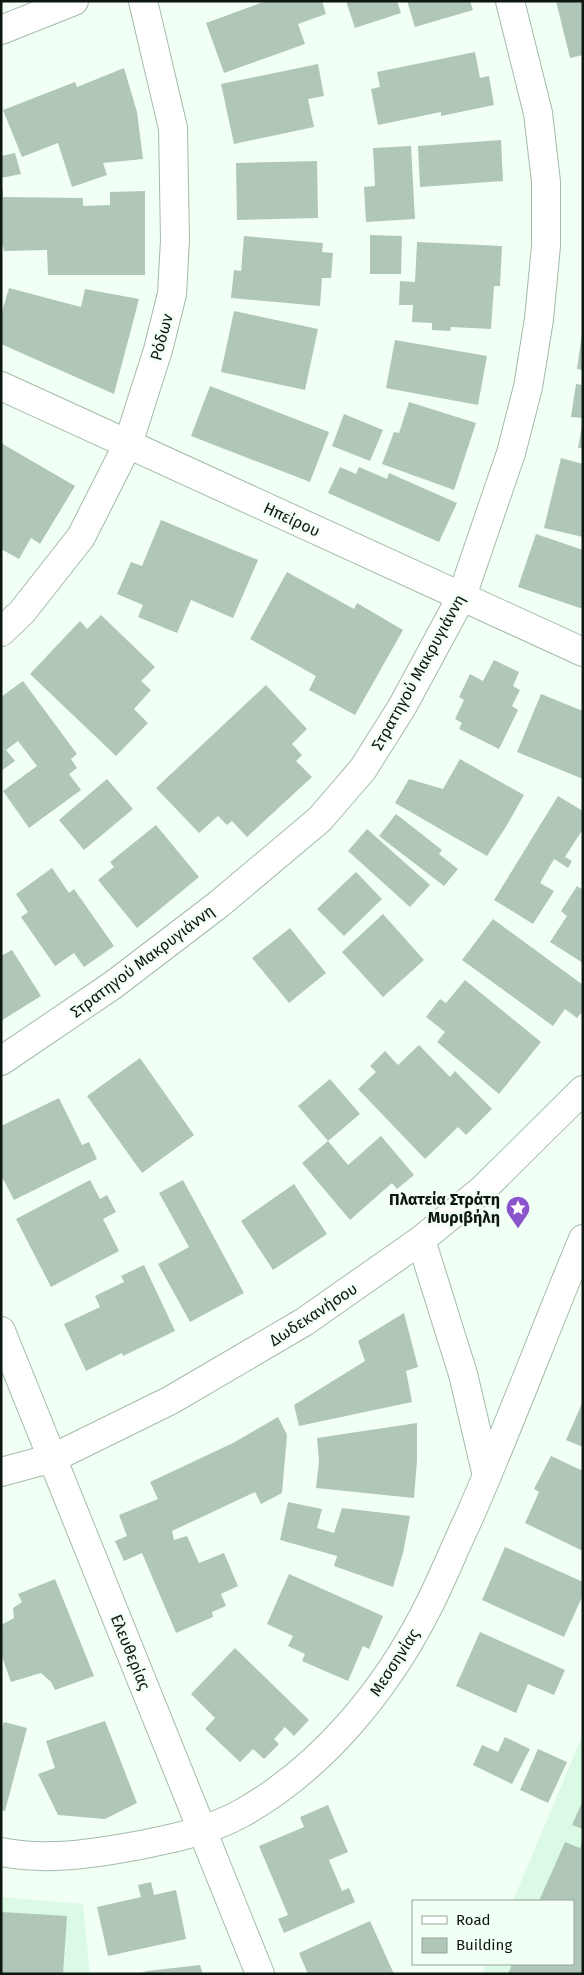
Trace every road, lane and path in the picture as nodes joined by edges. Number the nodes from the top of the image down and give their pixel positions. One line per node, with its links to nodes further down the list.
1 (74, 1): 4 (street)
2 (143, 1): 6 (street, Ρόδων)
3 (510, 1): 7 (street, Στρατηγού Μακρυγιάννη)
4 (1, 30)
5 (1, 386): 6 (street, Ηπείρου)
6 (128, 444): 7 (street, Ηπείρου); 8 (street, Ρόδων)
7 (462, 596): 9 (street, Ηπείρου); 10 (street, Στρατηγού Μακρυγιάννη)
8 (1, 632)
9 (583, 652)
10 (1, 1061)
11 (583, 1090): 13 (street, Δωδεκανήσου)
12 (583, 1239): 14 (street, Μεσσηνίας)
13 (421, 1240): 16 (street, Δωδεκανήσου); 18 (street)
14 (577, 1271): 18 (street, Μεσσηνίας)
15 (1, 1331): 16 (street, Ελευθερίας)
16 (52, 1458): 17 (street, Δωδεκανήσου); 19 (street, Ελευθερίας)
17 (1, 1472)
18 (487, 1476): 19 (street, Μεσσηνίας)
19 (202, 1829): 20 (street, Μεσσηνίας); 21 (street, Ελευθερίας)
20 (1, 1852)
21 (260, 1974)

